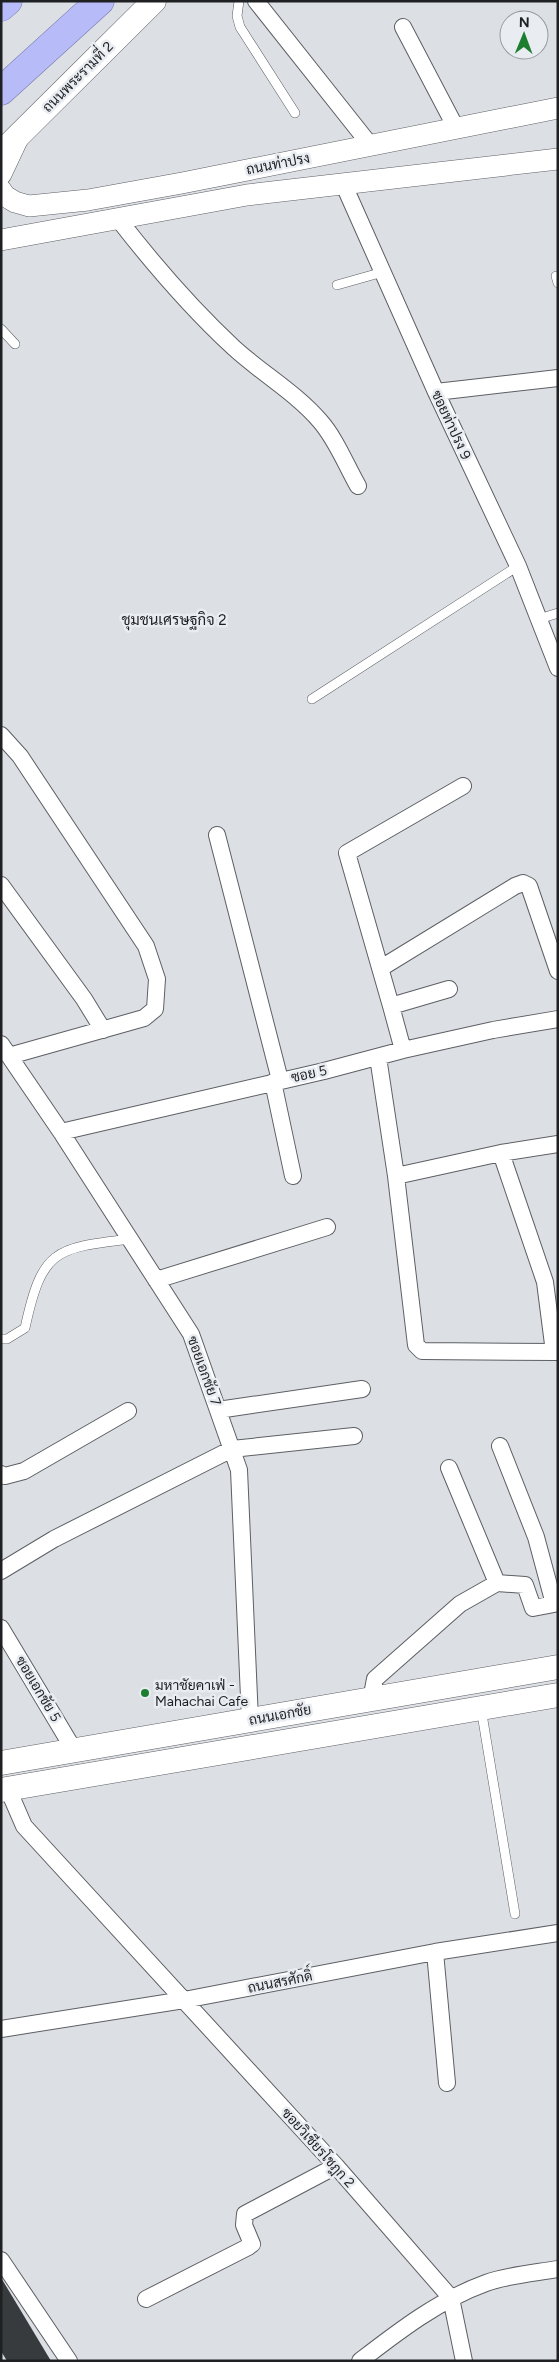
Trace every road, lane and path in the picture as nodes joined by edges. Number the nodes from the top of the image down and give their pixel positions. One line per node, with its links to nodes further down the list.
1 (8, 1): 6 (highway)
2 (100, 1): 8 (highway)
3 (154, 1): 12 (main road, ถนนพระรามที่ 2)
4 (239, 1): 10 (lane)
5 (256, 1): 13 (street)
6 (1, 7)
7 (403, 27): 11 (street)
8 (1, 92)
9 (558, 108): 11 (street, ถนนท่าปรง)
10 (295, 113)
11 (456, 128): 13 (street, ถนนท่าปรง)
12 (9, 145): 15 (street)
13 (371, 146): 17 (street, ถนนท่าปรง)
14 (558, 158): 16 (street, ถนนท่าปรง)
15 (1, 174)
16 (343, 184): 18 (street, ถนนท่าปรง); 20 (street, ซอยท่าปรง 9)
17 (1, 190)
18 (119, 220): 19 (street, ถนนท่าปรง); 26 (street)
19 (1, 240)
20 (383, 272): 21 (lane); 25 (street, ซอยท่าปรง 9)
21 (336, 285)
22 (1, 329): 23 (lane)
23 (15, 344)
24 (558, 378): 25 (street)
25 (436, 392): 27 (street, ซอยท่าปรง 9)
26 (358, 486)
27 (518, 566): 29 (street, ซอยท่าปรง 9); 31 (lane)
28 (558, 614): 29 (lane)
29 (538, 619): 30 (street, ซอยท่าปรง 9)
30 (558, 668)
31 (312, 699)
32 (1, 735): 41 (street)
33 (463, 786): 36 (street)
34 (217, 835): 45 (street)
35 (1, 885): 41 (street)
36 (381, 968): 37 (street); 39 (street)
37 (558, 971)
38 (449, 989): 39 (street)
39 (391, 1006): 43 (street)
40 (558, 1019): 43 (street, ซอย 5)
41 (103, 1030): 42 (street)
42 (5, 1050): 46 (street, ซอยเอกชัย 7)
43 (403, 1050): 44 (street, ซอย 5)
44 (378, 1058): 45 (street, ซอย 5); 50 (street)
45 (276, 1081): 46 (street, ซอย 5); 49 (street)
46 (61, 1132): 52 (street, ซอยเอกชัย 7)
47 (558, 1144): 48 (street)
48 (501, 1153): 50 (street); 54 (street)
49 (293, 1176)
50 (396, 1176): 56 (street)
51 (327, 1227): 53 (street)
52 (130, 1239): 53 (street, ซอยเอกชัย 7); 55 (lane)
53 (156, 1280): 58 (street, ซอยเอกชัย 7)
54 (551, 1281): 56 (street)
55 (1, 1339)
56 (556, 1352)
57 (362, 1389): 58 (street)
58 (218, 1410): 62 (street, ซอยเอกชัย 7)
59 (128, 1411): 64 (street)
60 (354, 1436): 62 (street)
61 (500, 1446): 66 (street)
62 (232, 1449): 65 (street); 72 (street, ซอยเอกชัย 7)
63 (449, 1468): 66 (street)
64 (1, 1474)
65 (1, 1571)
66 (497, 1583): 70 (street)
67 (1, 1628): 73 (street, ซอยเอกชัย 5)
68 (558, 1667): 70 (main road, ถนนเอกชัย)
69 (558, 1695): 71 (main road, ถนนเอกชัย)
70 (371, 1700): 72 (main road, ถนนเอกชัย)
71 (481, 1708): 75 (main road, ถนนเอกชัย); 76 (lane)
72 (250, 1720): 73 (main road, ถนนเอกชัย)
73 (74, 1750): 74 (main road, ถนนเอกชัย)
74 (1, 1763)
75 (4, 1790): 79 (street, ซอยวิเชียรโชฎก 2)
76 (515, 1914)
77 (558, 1933): 78 (street, ถนนสรศักดิ์)
78 (435, 1952): 79 (street, ถนนสรศักดิ์); 81 (street)
79 (184, 2000): 80 (street, ถนนสรศักดิ์); 82 (street, ซอยวิเชียรโชฎก 2)
80 (1, 2029)
81 (447, 2083)
82 (336, 2166): 85 (street, ซอยวิเชียรโชฎก 2); 86 (street)
83 (1, 2260): 87 (street)
84 (558, 2269): 85 (street)
85 (450, 2298): 88 (street); 89 (street)
86 (146, 2299)
87 (69, 2361)
88 (360, 2361)
89 (464, 2361)

